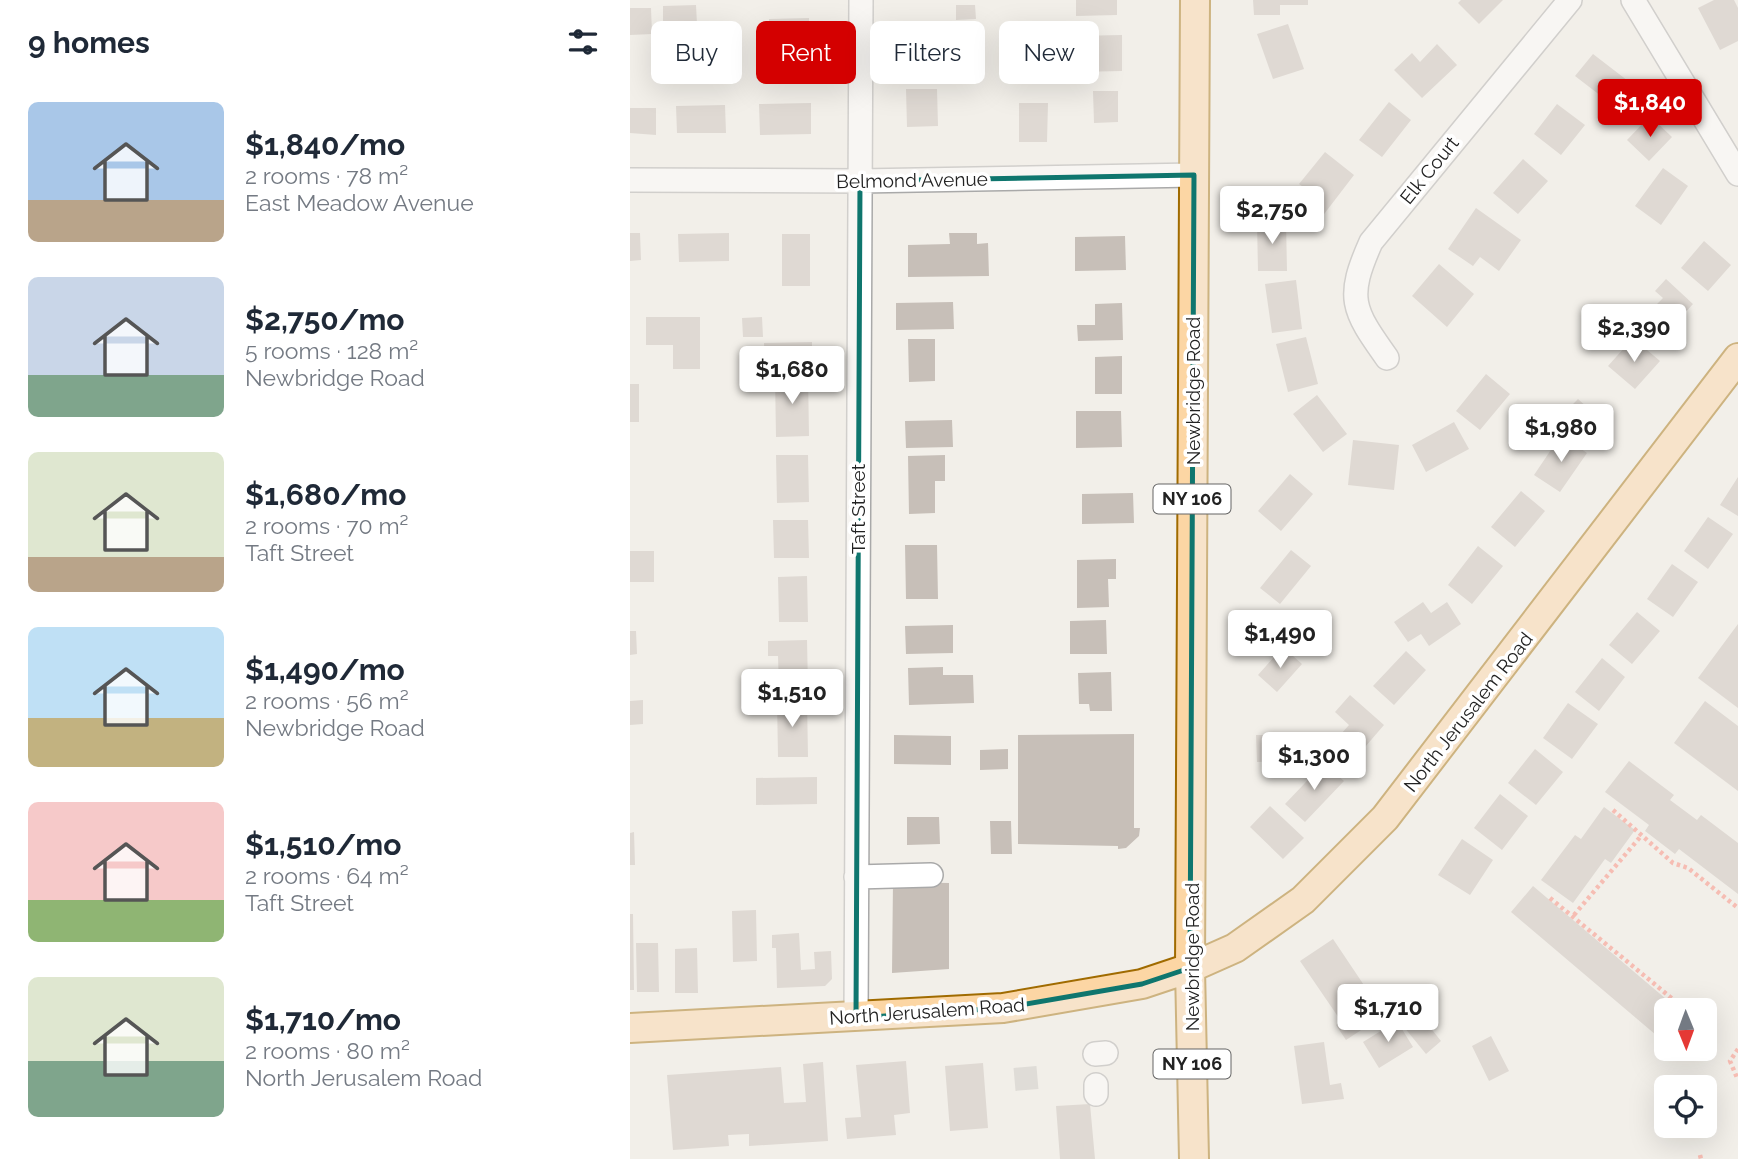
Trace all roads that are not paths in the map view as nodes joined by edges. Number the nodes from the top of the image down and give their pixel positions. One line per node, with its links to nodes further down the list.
1 (861, 0): 8 (street, Taft Street)
2 (1195, 0): 6 (main road, Newbridge Road / NY 106)
3 (1570, 0): 9 (street, Elk Court)
4 (1633, 0): 5 (street)
5 (1738, 174)
6 (1194, 175): 8 (street, Belmond Avenue); 13 (main road, Newbridge Road / NY 106)
7 (630, 180): 8 (street, Belmond Avenue)
8 (860, 181): 12 (street, Taft Street)
9 (1387, 358)
10 (1738, 358): 13 (main road, North Jerusalem Road)
11 (930, 875): 12 (street)
12 (856, 877): 14 (street, Taft Street)
13 (1191, 968): 14 (main road, North Jerusalem Road); 16 (main road, Newbridge Road / NY 106)
14 (856, 1017): 15 (main road, North Jerusalem Road)
15 (630, 1027)
16 (1194, 1159)

